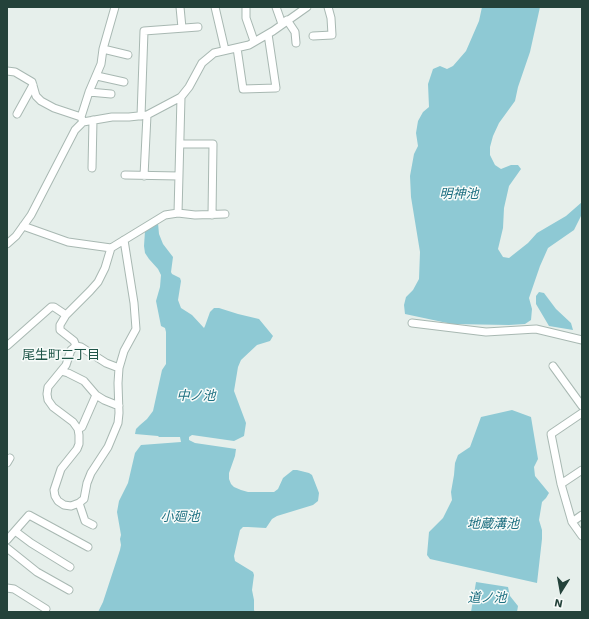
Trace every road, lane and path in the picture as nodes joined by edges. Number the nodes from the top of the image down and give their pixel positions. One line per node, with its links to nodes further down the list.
1 (115, 7): 16 (street)
2 (180, 7): 10 (street)
3 (215, 7): 17 (street)
4 (246, 7): 13 (street)
5 (276, 7): 8 (street)
6 (307, 7): 8 (street)
7 (328, 7): 12 (street)
8 (284, 22): 11 (street); 14 (street)
9 (198, 27): 10 (street)
10 (182, 28): 27 (street)
11 (268, 34): 13 (street); 15 (street)
12 (313, 36)
13 (254, 41): 15 (street)
14 (296, 43)
15 (237, 48): 17 (street)
16 (103, 49): 18 (street); 20 (street)
17 (225, 50): 25 (street)
18 (128, 55)
19 (7, 71): 22 (street)
20 (96, 76): 21 (street); 23 (street)
21 (124, 82)
22 (33, 85): 26 (street); 28 (street)
23 (89, 92): 24 (street); 28 (street)
24 (111, 94)
25 (181, 97): 27 (street); 30 (street)
26 (17, 114)
27 (144, 115): 29 (street); 33 (street)
28 (82, 120): 29 (street); 38 (street)
29 (93, 120): 31 (street)
30 (180, 144): 34 (street); 37 (street)
31 (92, 168)
32 (126, 176): 33 (street)
33 (144, 176): 34 (street)
34 (179, 176): 35 (street)
35 (178, 212): 37 (street); 39 (street)
36 (225, 214): 37 (street)
37 (212, 215)
38 (23, 226): 40 (street); 41 (street)
39 (124, 240): 41 (street); 48 (street)
40 (7, 244)
41 (111, 248): 42 (street)
42 (66, 315): 45 (street); 46 (street)
43 (412, 323): 44 (street)
44 (582, 340)
45 (7, 346)
46 (76, 346): 48 (street); 49 (street)
47 (554, 366): 52 (street)
48 (119, 368): 51 (street)
49 (61, 371): 50 (street); 54 (street)
50 (96, 395): 51 (street); 54 (street)
51 (119, 406): 57 (street)
52 (582, 406)
53 (582, 413): 56 (street)
54 (78, 429): 57 (street)
55 (582, 470): 56 (street)
56 (561, 484): 59 (street)
57 (79, 503): 60 (street)
58 (582, 515): 59 (street)
59 (572, 522): 62 (street)
60 (93, 525)
61 (15, 531): 63 (street); 64 (street); 66 (street)
62 (582, 536)
63 (7, 540)
64 (88, 547)
65 (7, 548): 68 (street)
66 (70, 567)
67 (7, 588): 69 (street)
68 (69, 590)
69 (46, 609)

